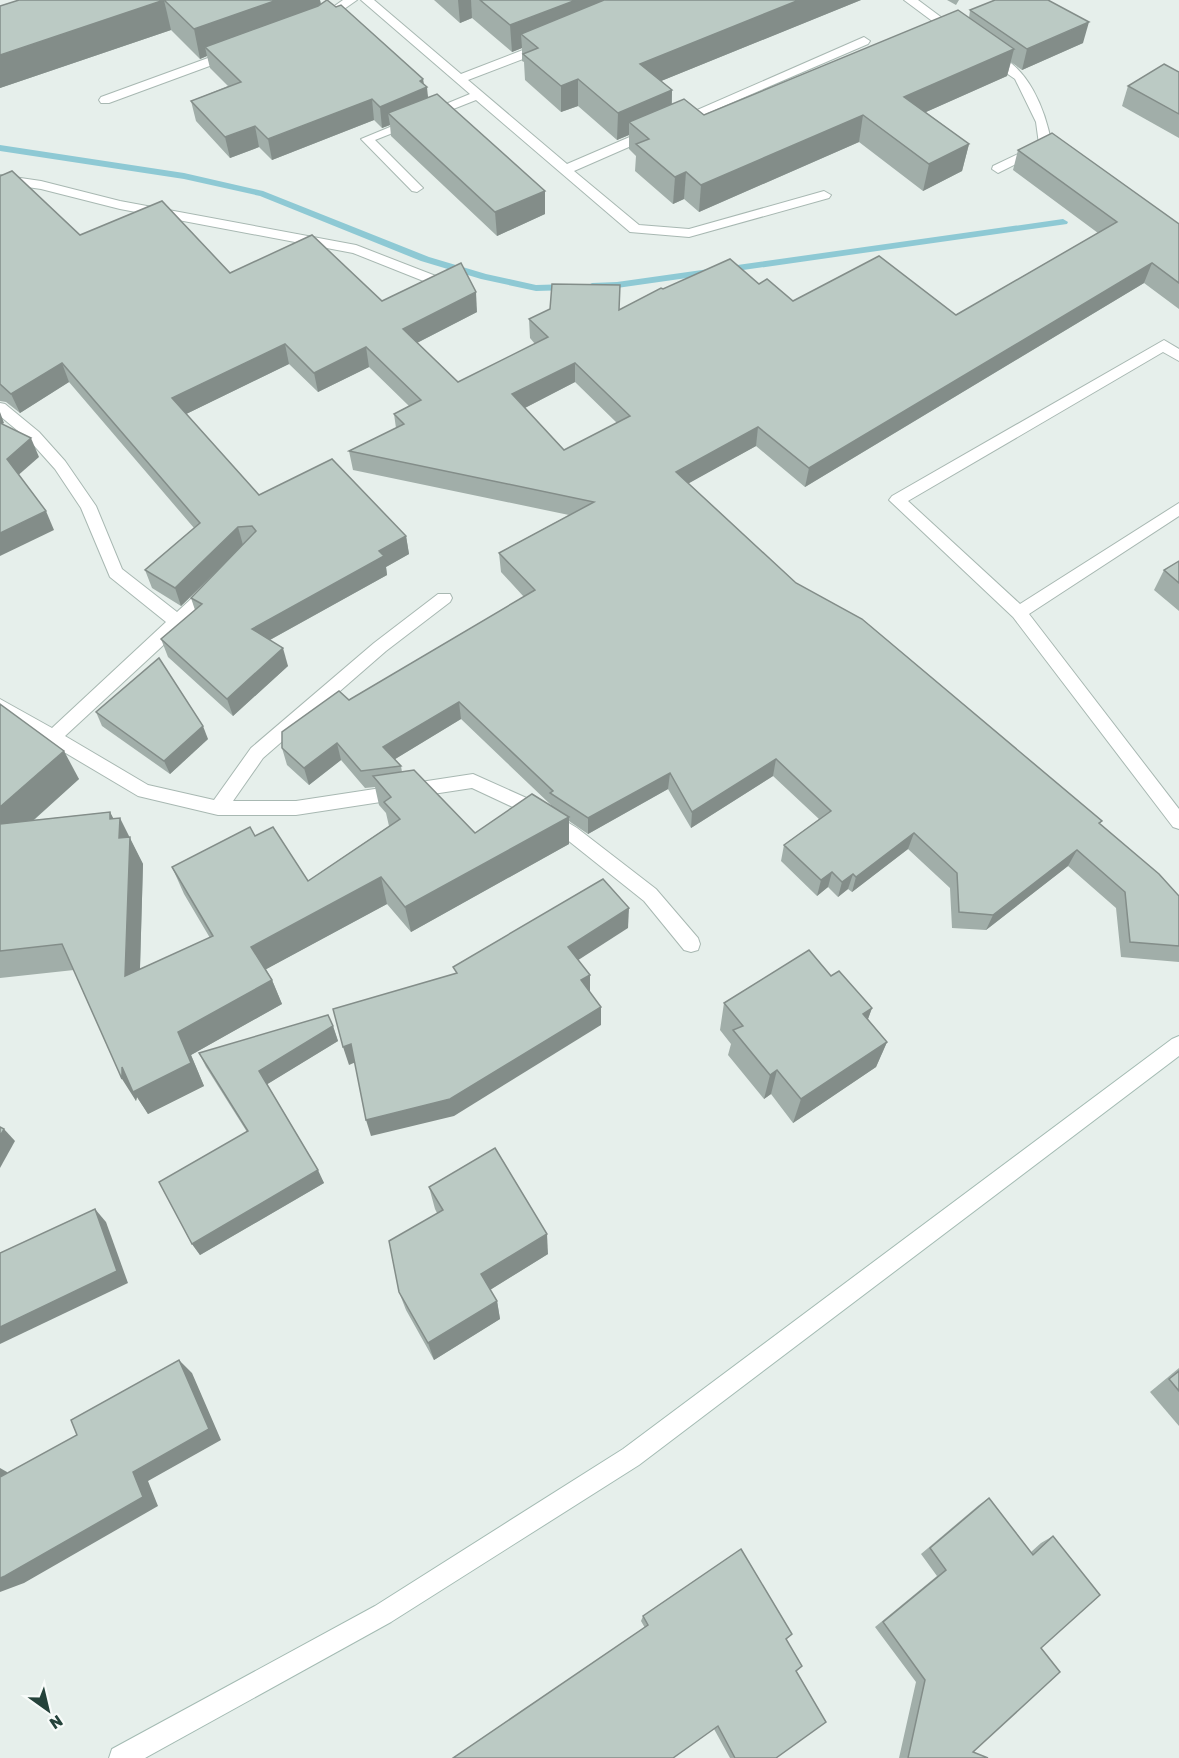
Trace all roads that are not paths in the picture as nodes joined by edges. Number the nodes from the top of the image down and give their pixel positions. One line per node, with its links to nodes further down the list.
1 (351, 0): 4 (street)
2 (367, 0): 10 (street)
3 (910, 0): 5 (street)
4 (316, 23)
5 (965, 38)
6 (864, 41): 13 (street)
7 (555, 42): 10 (street)
8 (238, 51): 12 (street)
9 (983, 51): 14 (street)
10 (460, 80): 11 (street)
11 (478, 95): 13 (street); 16 (street)
12 (105, 100)
13 (567, 169): 17 (street)
14 (998, 169)
15 (0, 180): 18 (street)
16 (417, 188)
17 (824, 195)
18 (436, 281)
19 (1179, 356): 24 (street)
20 (0, 408): 25 (street)
21 (1179, 509): 24 (street)
22 (227, 575): 25 (street)
23 (444, 598): 28 (street)
24 (1018, 613): 29 (street)
25 (178, 622): 27 (street)
26 (0, 706): 27 (street)
27 (52, 738): 28 (street)
28 (218, 808): 30 (street)
29 (1179, 822)
30 (691, 944)
31 (1179, 1045): 32 (street)
32 (121, 1758)

